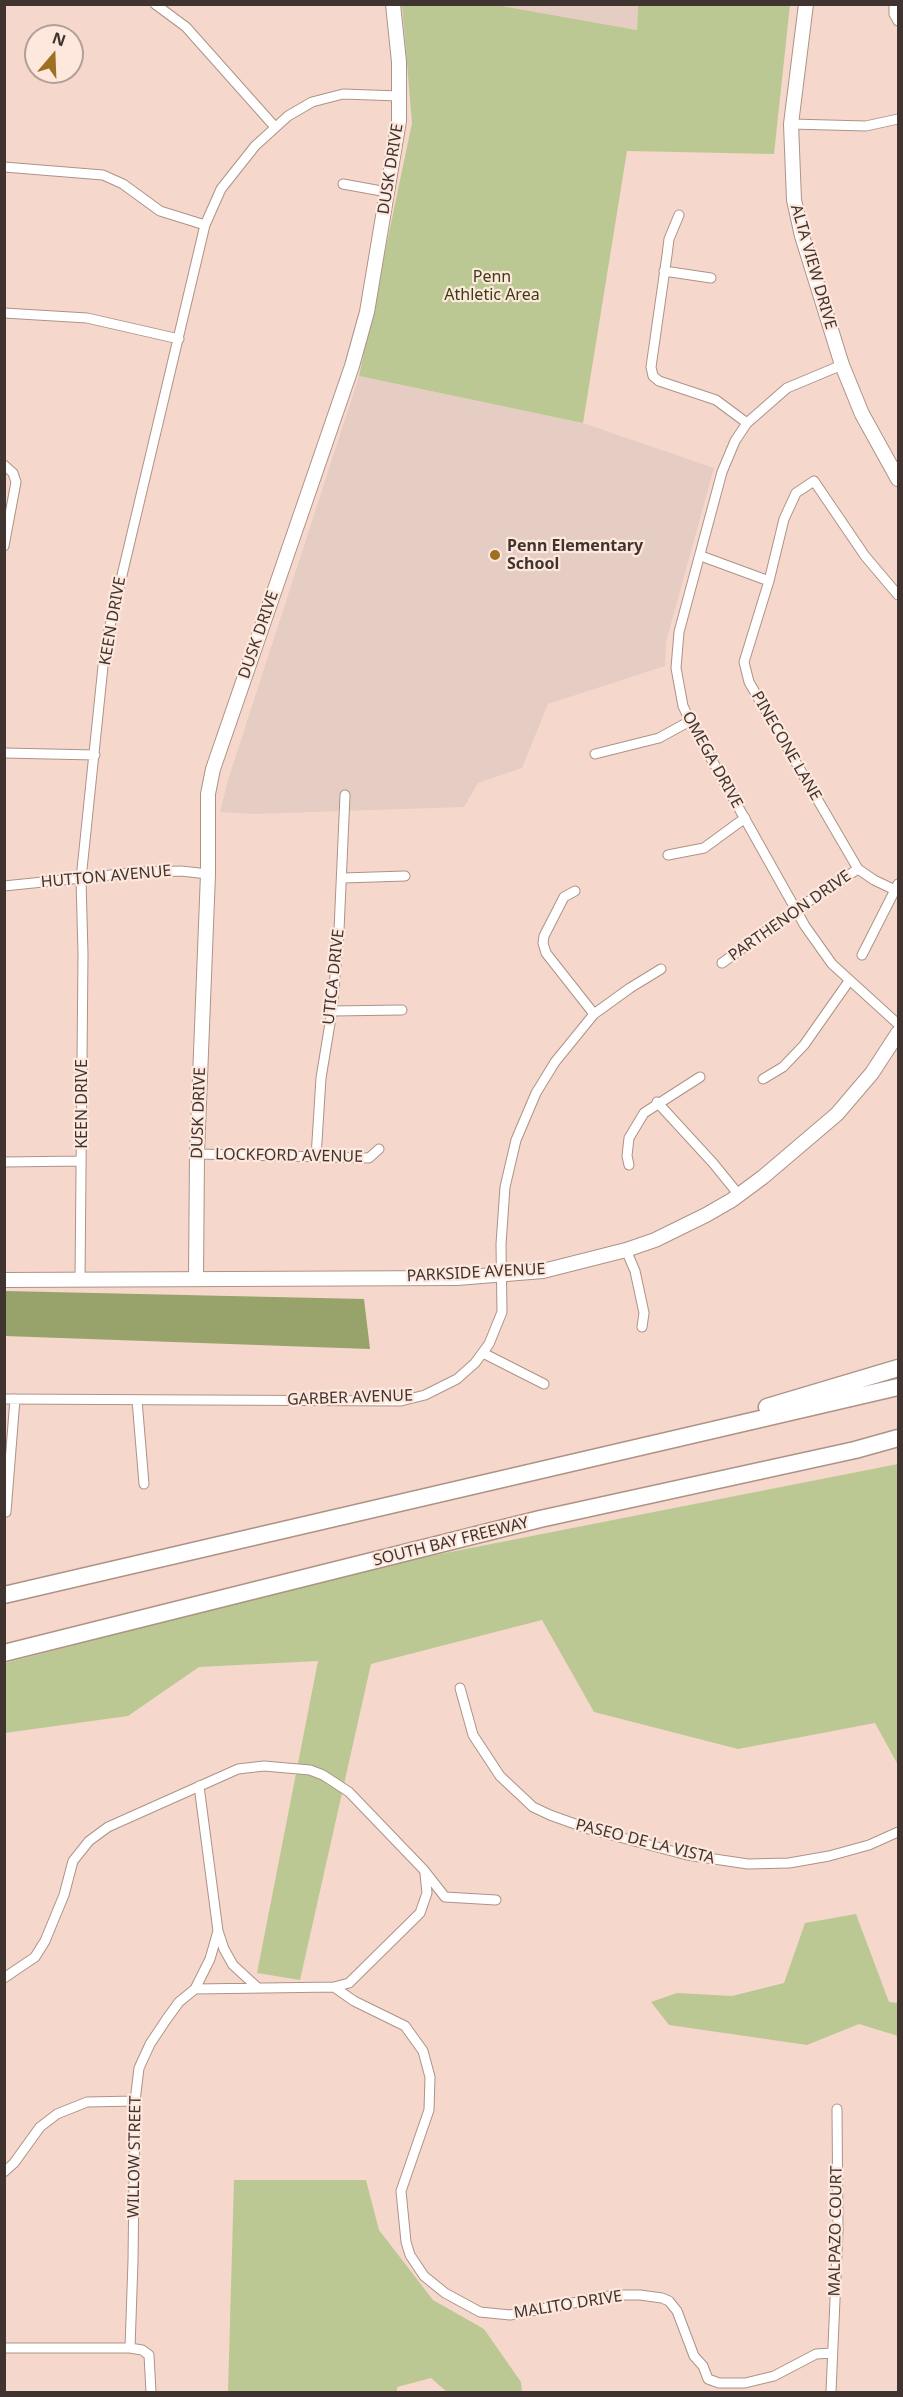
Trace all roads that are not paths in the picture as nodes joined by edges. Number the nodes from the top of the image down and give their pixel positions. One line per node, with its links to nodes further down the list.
1 (155, 4): 9 (street)
2 (393, 4): 6 (street, DUSK DRIVE)
3 (806, 4): 8 (street, ALTA VIEW DRIVE)
4 (894, 4): 5 (street)
5 (898, 21)
6 (399, 96): 9 (street, KEEN DRIVE); 12 (street, DUSK DRIVE)
7 (898, 119): 8 (street)
8 (791, 124): 19 (street, ALTA VIEW DRIVE)
9 (275, 127): 14 (street, KEEN DRIVE)
10 (4, 166): 14 (street)
11 (343, 184): 12 (street)
12 (387, 192): 35 (street, DUSK DRIVE)
13 (680, 215): 15 (street)
14 (204, 225): 18 (street, KEEN DRIVE)
15 (664, 272): 16 (street); 20 (street)
16 (711, 278)
17 (4, 313): 18 (street)
18 (179, 339): 30 (street, KEEN DRIVE)
19 (842, 365): 20 (street, OMEGA DRIVE); 22 (street, ALTA VIEW DRIVE)
20 (747, 423): 24 (street, OMEGA DRIVE)
21 (4, 465): 23 (street)
22 (898, 479)
23 (4, 546)
24 (701, 556): 25 (street); 27 (street, OMEGA DRIVE)
25 (769, 581): 26 (street, PINECONE LANE); 34 (street, PINECONE LANE)
26 (898, 595)
27 (690, 721): 29 (street); 32 (street, OMEGA DRIVE)
28 (4, 753): 30 (street)
29 (594, 754)
30 (95, 755): 38 (street, KEEN DRIVE)
31 (345, 795): 37 (street, UTICA DRIVE)
32 (744, 818): 33 (street); 42 (street, OMEGA DRIVE)
33 (668, 855)
34 (858, 869): 40 (street, PINECONE LANE); 42 (street, PARTHENON DRIVE)
35 (208, 874): 38 (street, HUTTON AVENUE); 56 (street, DUSK DRIVE)
36 (405, 876): 37 (street)
37 (343, 878): 48 (street, UTICA DRIVE)
38 (81, 879): 39 (street, HUTTON AVENUE); 58 (street, KEEN DRIVE)
39 (4, 886)
40 (897, 887): 43 (street)
41 (575, 891): 49 (street)
42 (797, 909): 44 (street, PARTHENON DRIVE); 46 (street, OMEGA DRIVE)
43 (862, 955)
44 (722, 963)
45 (662, 969): 49 (street, GARBER AVENUE)
46 (849, 981): 50 (street, OMEGA DRIVE); 53 (street)
47 (402, 1010): 48 (street)
48 (332, 1011): 57 (street, UTICA DRIVE)
49 (594, 1014): 63 (street, GARBER AVENUE)
50 (898, 1024)
51 (898, 1033): 61 (street, PARKSIDE AVENUE)
52 (700, 1077): 54 (street)
53 (762, 1079)
54 (657, 1102): 60 (street); 61 (street)
55 (379, 1149): 57 (street, LOCKFORD AVENUE)
56 (197, 1154): 57 (street, LOCKFORD AVENUE); 64 (street, DUSK DRIVE)
57 (316, 1157)
58 (81, 1161): 59 (street); 66 (street, KEEN DRIVE)
59 (4, 1162)
60 (629, 1165)
61 (739, 1195): 62 (street, PARKSIDE AVENUE)
62 (626, 1250): 63 (street, PARKSIDE AVENUE); 67 (street)
63 (501, 1275): 64 (street, PARKSIDE AVENUE); 68 (street, GARBER AVENUE)
64 (196, 1278): 66 (street, PARKSIDE AVENUE)
65 (4, 1280): 66 (street, PARKSIDE AVENUE)
66 (80, 1280)
67 (642, 1327)
68 (483, 1353): 70 (street); 74 (street, GARBER AVENUE)
69 (898, 1368): 76 (highway)
70 (544, 1384)
71 (898, 1387): 76 (highway)
72 (4, 1399): 73 (street, GARBER AVENUE)
73 (15, 1399): 74 (street, GARBER AVENUE); 80 (street)
74 (137, 1400): 79 (street)
75 (898, 1438): 77 (highway, SOUTH BAY FREEWAY)
76 (633, 1449): 81 (highway)
77 (855, 1450): 78 (highway); 82 (highway, SOUTH BAY FREEWAY)
78 (898, 1450)
79 (144, 1484)
80 (6, 1512)
81 (4, 1595)
82 (4, 1653)
83 (460, 1688): 85 (street, PASEO DE LA VISTA)
84 (199, 1786): 86 (street); 88 (street, WILLOW STREET); 89 (street)
85 (898, 1832)
86 (423, 1869): 87 (street); 90 (street)
87 (496, 1900)
88 (218, 1931): 91 (street, WILLOW STREET); 92 (street, WILLOW STREET)
89 (4, 1978)
90 (334, 1987): 91 (street); 98 (street, MALITO DRIVE)
91 (258, 1988): 92 (street)
92 (195, 1989): 93 (street, WILLOW STREET)
93 (135, 2101): 95 (street); 97 (street, WILLOW STREET)
94 (837, 2109): 98 (street, MALPAZO COURT)
95 (4, 2172)
96 (4, 2348): 97 (street)
97 (130, 2348): 99 (street)
98 (832, 2353): 100 (street)
99 (151, 2392)
100 (831, 2392)

